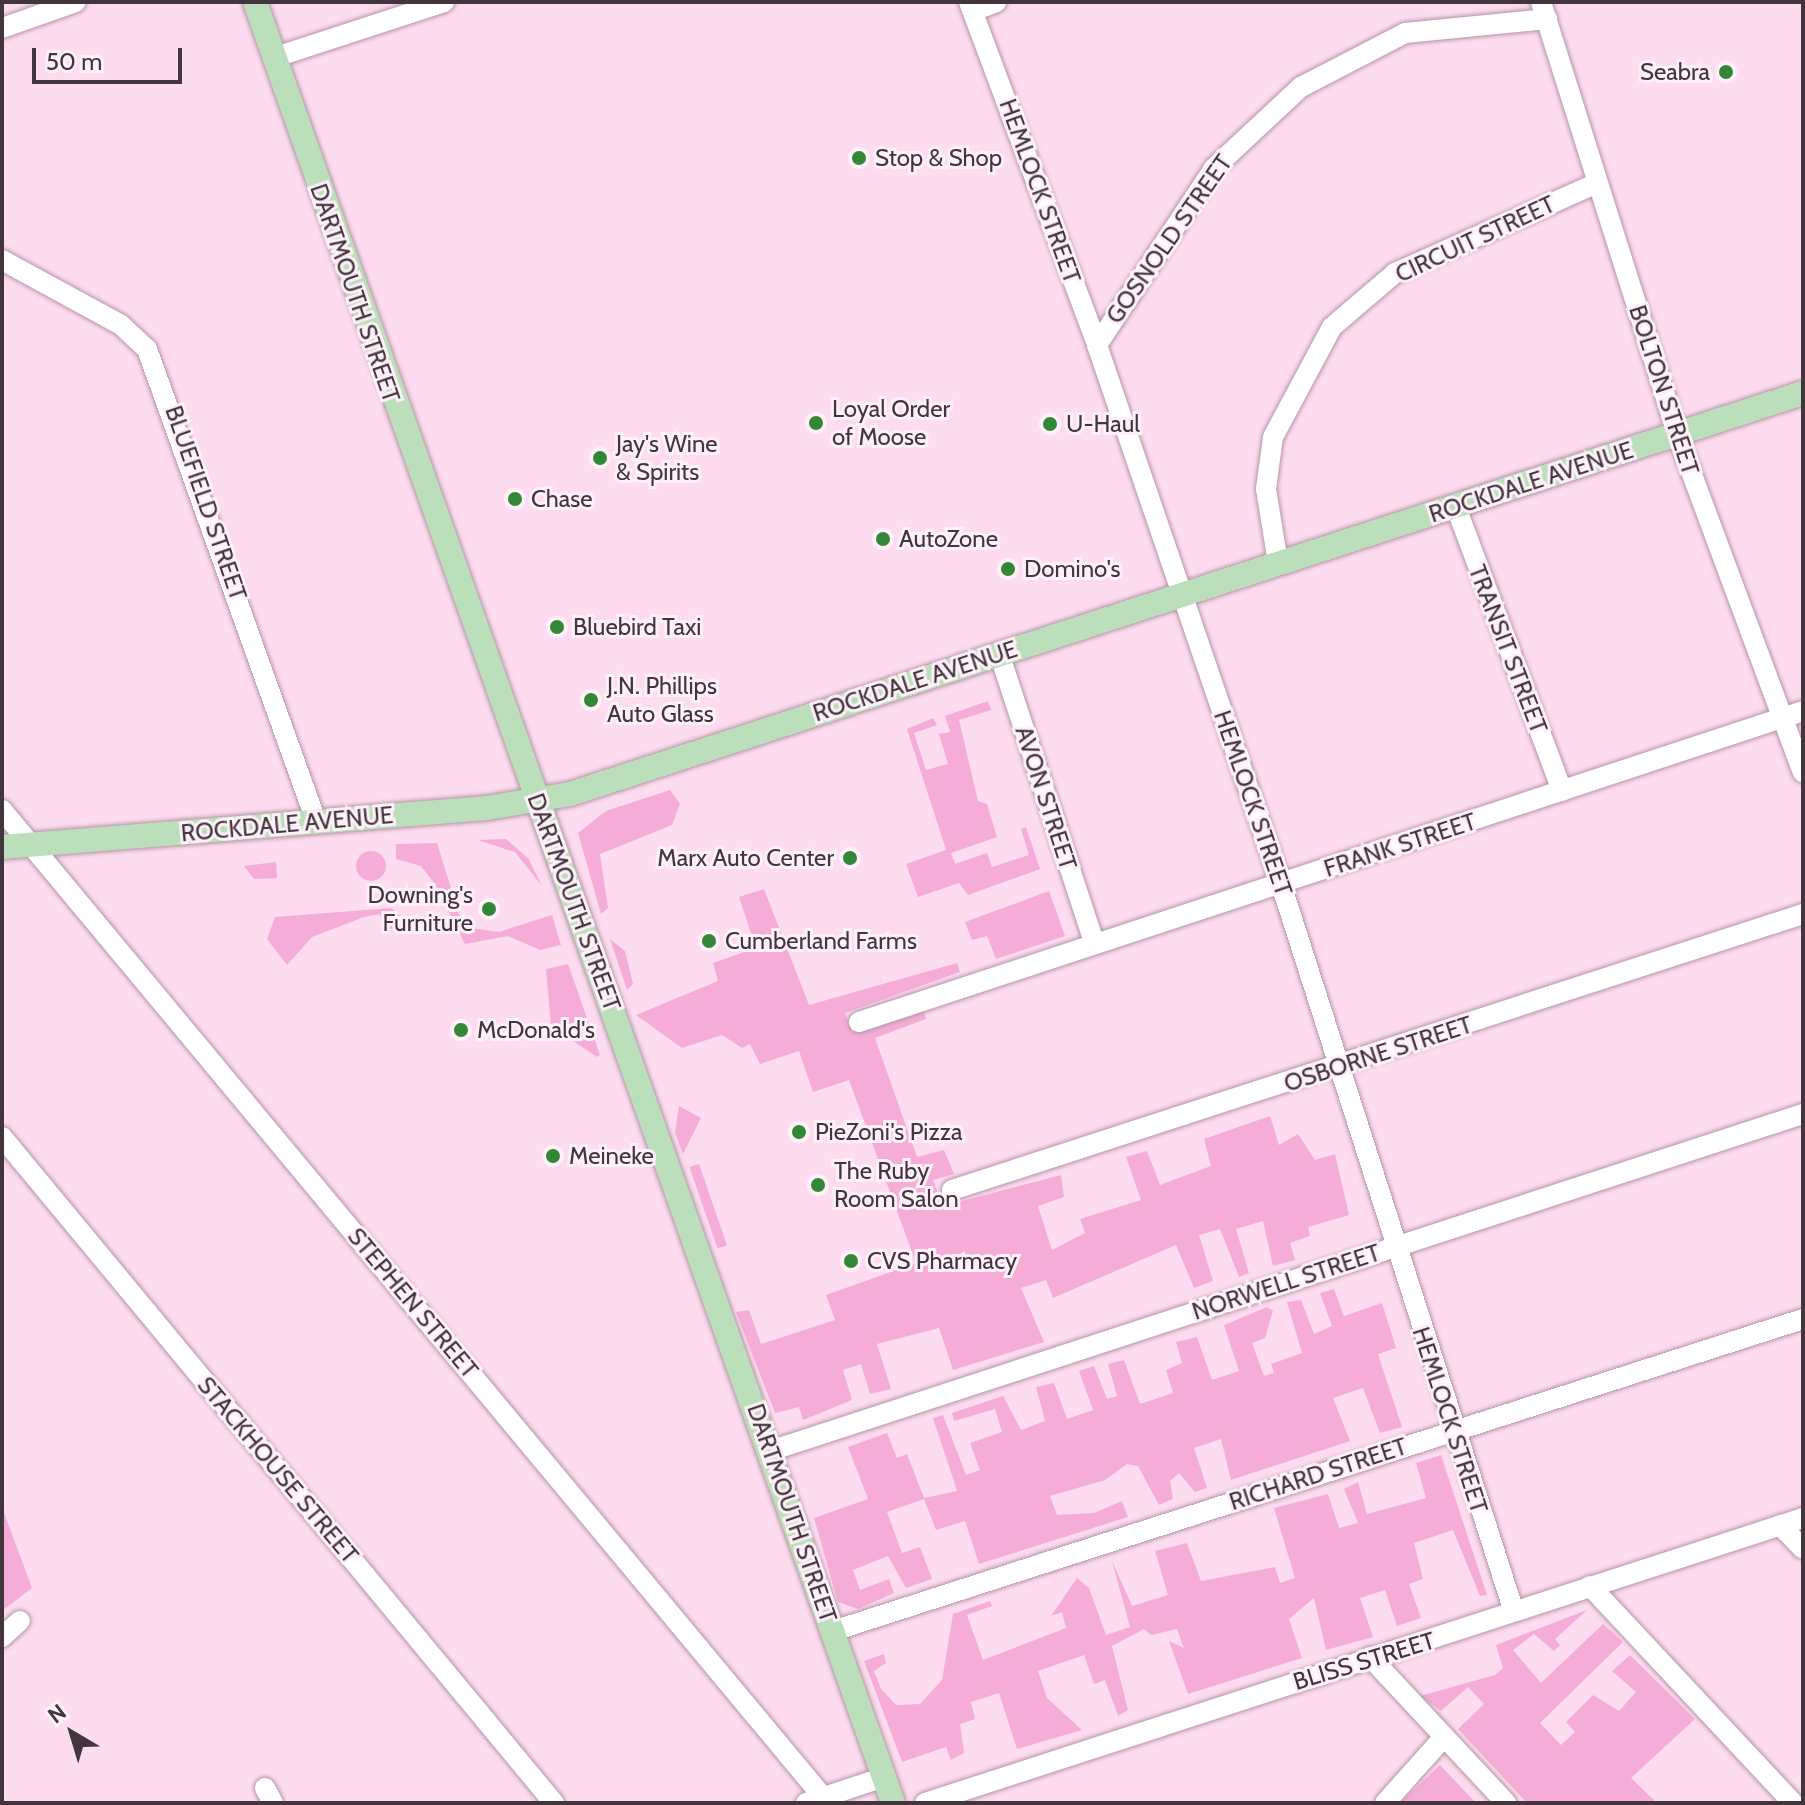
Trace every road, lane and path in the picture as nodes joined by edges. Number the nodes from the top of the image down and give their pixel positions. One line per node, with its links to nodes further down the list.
1 (76, 2): 7 (street)
2 (255, 2): 8 (main road, DARTMOUTH STREET)
3 (444, 2): 8 (street)
4 (996, 2): 5 (street)
5 (971, 6): 11 (street, HEMLOCK STREET)
6 (1544, 10): 9 (street, BOLTON STREET); 11 (street, GOSNOLD STREET)
7 (2, 28)
8 (273, 58): 22 (main road, DARTMOUTH STREET)
9 (1597, 183): 13 (street, BOLTON STREET); 15 (street, CIRCUIT STREET)
10 (2, 260): 24 (street, BLUEFIELD STREET)
11 (1097, 345): 16 (street, HEMLOCK STREET)
12 (1803, 393): 13 (main road, ROCKDALE AVENUE)
13 (1677, 434): 14 (main road, ROCKDALE AVENUE); 19 (street, BOLTON STREET)
14 (1456, 507): 15 (main road, ROCKDALE AVENUE); 21 (street, TRANSIT STREET)
15 (1278, 563): 16 (main road, ROCKDALE AVENUE)
16 (1181, 593): 17 (main road, ROCKDALE AVENUE); 27 (street, HEMLOCK STREET)
17 (999, 653): 22 (main road, ROCKDALE AVENUE); 29 (street, AVON STREET)
18 (1803, 711): 19 (street, FRANK STREET)
19 (1783, 717): 20 (street, BOLTON STREET); 21 (street, FRANK STREET)
20 (1803, 772)
21 (1562, 791): 27 (street, FRANK STREET)
22 (537, 801): 24 (main road, ROCKDALE AVENUE); 38 (main road, DARTMOUTH STREET)
23 (2, 810): 25 (street, STEPHEN STREET)
24 (316, 821): 25 (main road, ROCKDALE AVENUE)
25 (32, 845): 26 (main road, ROCKDALE AVENUE); 50 (street, STEPHEN STREET)
26 (2, 847)
27 (1281, 884): 29 (street, FRANK STREET); 31 (street, HEMLOCK STREET)
28 (1803, 914): 31 (street, OSBORNE STREET)
29 (1094, 942): 30 (street, FRANK STREET)
30 (859, 1022)
31 (1340, 1067): 34 (street, OSBORNE STREET); 35 (street, HEMLOCK STREET)
32 (1803, 1114): 35 (street, NORWELL STREET)
33 (2, 1137): 51 (street, STACKHOUSE STREET)
34 (952, 1190)
35 (1394, 1247): 37 (street, HEMLOCK STREET); 38 (street, NORWELL STREET)
36 (1803, 1319): 37 (street, RICHARD STREET)
37 (1452, 1431): 43 (street, HEMLOCK STREET); 45 (street, RICHARD STREET)
38 (770, 1451): 45 (main road, DARTMOUTH STREET)
39 (1803, 1518): 40 (street, BLISS STREET)
40 (1780, 1525): 41 (street); 42 (street, BLISS STREET)
41 (1803, 1549)
42 (1590, 1586): 43 (street, BLISS STREET); 56 (street)
43 (1514, 1612): 47 (street, BLISS STREET)
44 (20, 1621): 46 (street)
45 (833, 1631): 49 (main road, DARTMOUTH STREET)
46 (2, 1637)
47 (1370, 1657): 48 (street); 53 (street, BLISS STREET)
48 (1444, 1737): 54 (street); 55 (street)
49 (884, 1777): 50 (street); 52 (main road, DARTMOUTH STREET)
50 (814, 1800)
51 (554, 1803)
52 (893, 1803)
53 (925, 1803)
54 (1385, 1803)
55 (1506, 1803)
56 (1793, 1803)

